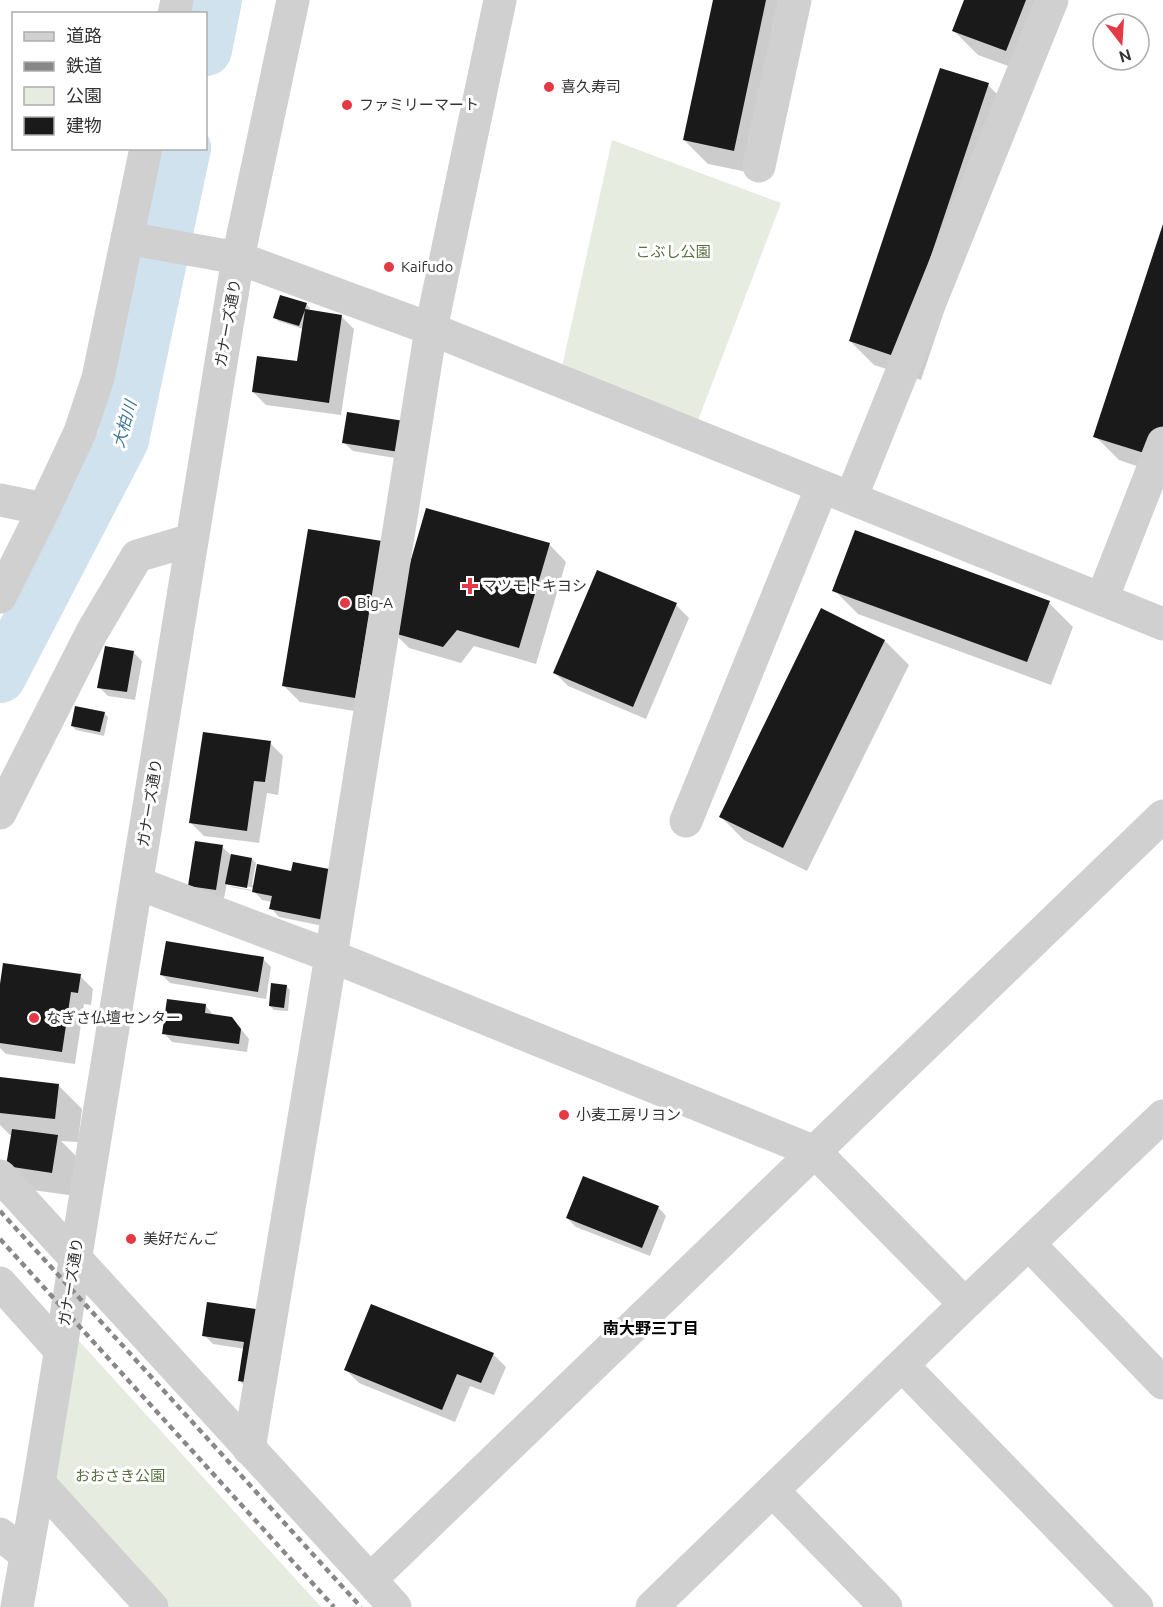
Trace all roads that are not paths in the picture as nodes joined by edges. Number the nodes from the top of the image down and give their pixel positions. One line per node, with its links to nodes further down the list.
1 (293, 0): 8 (street, ガナーズ通り)
2 (500, 0): 9 (street)
3 (795, 0): 6 (street)
4 (1052, 0): 11 (street)
5 (146, 150): 7 (street)
6 (759, 166)
7 (127, 238): 8 (street); 13 (street)
8 (238, 258): 9 (street); 14 (street, ガナーズ通り)
9 (431, 329): 11 (street); 22 (street)
10 (1163, 443): 16 (street)
11 (837, 492): 16 (street); 20 (street)
12 (0, 500): 13 (street)
13 (44, 509): 15 (street)
14 (191, 540): 18 (street); 21 (street, ガナーズ通り)
15 (0, 597)
16 (1102, 599): 17 (street)
17 (1163, 624)
18 (0, 813)
19 (1163, 816): 24 (street)
20 (686, 821)
21 (137, 883): 22 (street); 27 (street, ガナーズ通り)
22 (331, 956): 24 (street); 33 (street)
23 (1158, 1132): 26 (street)
24 (814, 1152): 29 (street); 38 (street)
25 (0, 1176): 27 (street)
26 (1029, 1244): 29 (street); 32 (street)
27 (75, 1259): 30 (street, ガナーズ通り); 33 (street)
28 (0, 1283): 30 (street)
29 (965, 1304): 31 (street)
30 (60, 1350): 34 (street, ガナーズ通り)
31 (902, 1365): 35 (street); 44 (street)
32 (1163, 1383)
33 (249, 1449): 38 (street)
34 (39, 1483): 37 (street, ガナーズ通り); 40 (street)
35 (773, 1491): 42 (street); 43 (street)
36 (0, 1534): 37 (street)
37 (26, 1555): 39 (street, ガナーズ通り)
38 (370, 1580): 41 (street)
39 (16, 1607)
40 (152, 1607)
41 (395, 1607)
42 (652, 1607)
43 (886, 1607)
44 (1137, 1607)

